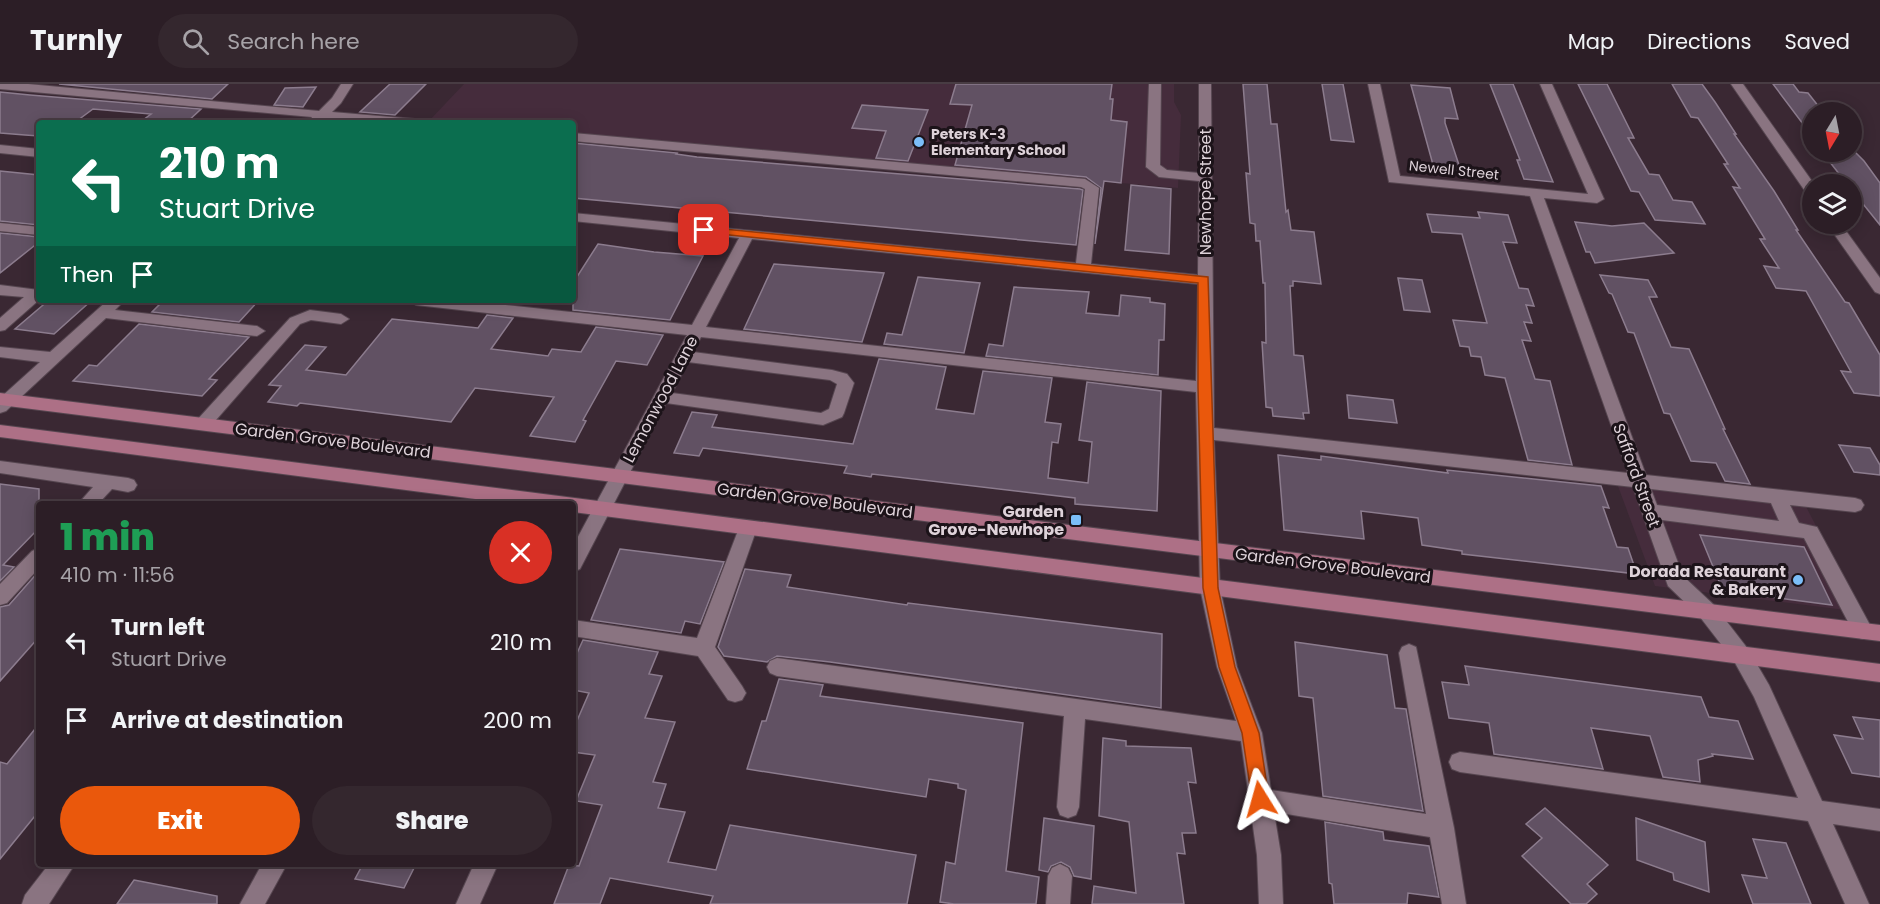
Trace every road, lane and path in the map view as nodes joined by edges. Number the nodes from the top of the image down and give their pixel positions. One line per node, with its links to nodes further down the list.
1 (347, 84): 8 (street)
2 (1155, 84): 14 (street)
3 (1205, 84): 14 (street, Newhope Street)
4 (1374, 84): 15 (street, Newell Street)
5 (1546, 84): 15 (street)
6 (1737, 84): 13 (street)
7 (0, 85): 8 (street)
8 (317, 119): 9 (street)
9 (342, 120)
10 (576, 137): 21 (street)
11 (0, 149): 12 (street)
12 (36, 153)
13 (1802, 177)
14 (1206, 178): 22 (street, Newhope Street)
15 (1536, 194): 45 (street, Safford Street)
16 (576, 217): 19 (street)
17 (0, 227): 18 (street)
18 (36, 231)
19 (748, 234): 21 (street); 33 (street, Lemonwood Lane)
20 (1841, 234): 23 (street)
21 (1083, 268): 22 (street)
22 (1204, 280): 37 (street, Newhope Street)
23 (1880, 289)
24 (0, 290): 25 (street)
25 (36, 294)
26 (36, 295): 31 (street)
27 (114, 303): 29 (street)
28 (442, 303): 33 (street)
29 (102, 313): 32 (street); 36 (street)
30 (341, 319): 40 (street)
31 (0, 326)
32 (257, 331)
33 (696, 332): 35 (street, Lemonwood Lane); 37 (street)
34 (0, 352): 36 (street)
35 (683, 356): 38 (street, Lemonwood Lane); 38 (street)
36 (54, 358): 39 (street)
37 (1204, 387): 42 (street, Newhope Street)
38 (661, 397): 44 (street, Lemonwood Lane)
39 (3, 402): 40 (main road, Garden Grove Boulevard)
40 (202, 424): 44 (main road, Garden Grove Boulevard)
41 (0, 431): 50 (main road, Garden Grove Boulevard)
42 (1205, 434): 45 (street); 57 (street, Newhope Street)
43 (0, 467): 46 (street)
44 (620, 475): 53 (street, Lemonwood Lane); 57 (main road, Garden Grove Boulevard)
45 (1639, 480): 48 (street); 54 (street, Safford Street)
46 (108, 482): 47 (street); 49 (street)
47 (128, 485)
48 (1777, 496): 52 (street); 56 (street)
49 (90, 501)
50 (543, 501)
51 (576, 505): 53 (main road)
52 (1855, 505)
53 (602, 509): 55 (main road); 59 (street, Lemonwood Lane)
54 (1651, 512): 56 (street); 62 (street, Safford Street)
55 (748, 528): 60 (main road); 65 (street)
56 (1802, 531): 64 (street)
57 (1208, 549): 60 (street, Newhope Street); 62 (main road, Garden Grove Boulevard)
58 (36, 558): 61 (street)
59 (576, 558)
60 (1210, 588): 67 (main road); 72 (street, Newhope Street)
61 (0, 597)
62 (1707, 612): 64 (main road, Garden Grove Boulevard); 67 (street, Safford Street)
63 (576, 628): 65 (street)
64 (1872, 632)
65 (704, 648): 70 (street)
66 (1410, 653): 78 (street)
67 (1741, 655): 69 (main road); 76 (street, Safford Street)
68 (777, 667): 71 (street)
69 (1880, 673)
70 (735, 693)
71 (1076, 709): 72 (street); 75 (street)
72 (1251, 733): 74 (street, Newhope Street)
73 (1460, 762): 76 (street)
74 (1260, 799): 78 (street); 87 (street, Newhope Street)
75 (1068, 807)
76 (1815, 810): 77 (street); 89 (street, Safford Street)
77 (1880, 820)
78 (1442, 828): 88 (street)
79 (61, 867): 83 (street)
80 (273, 867): 84 (street)
81 (485, 867): 85 (street)
82 (1060, 876): 86 (street)
83 (34, 904)
84 (252, 904)
85 (468, 904)
86 (1058, 904)
87 (1271, 904)
88 (1454, 904)
89 (1857, 904)

